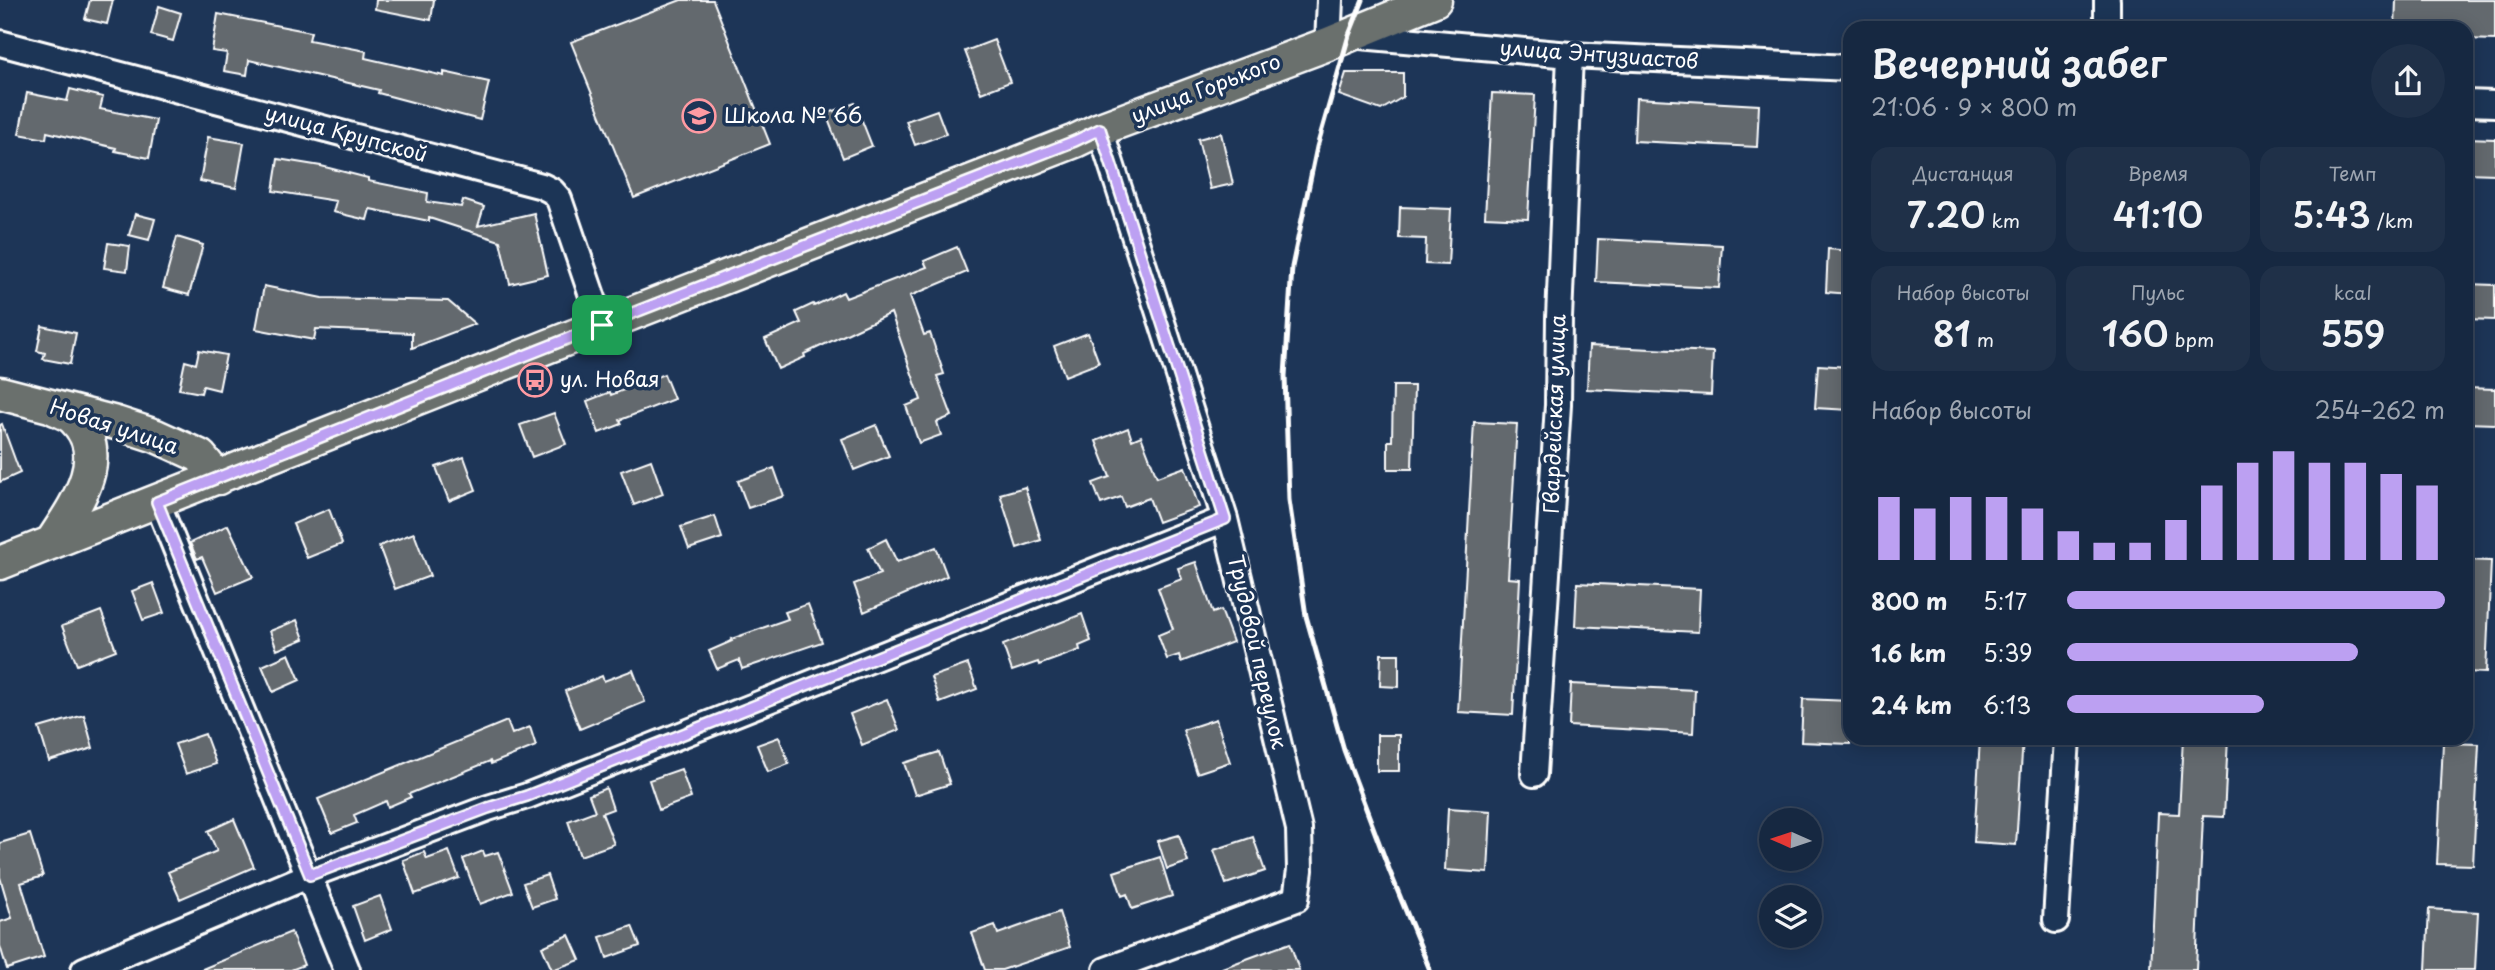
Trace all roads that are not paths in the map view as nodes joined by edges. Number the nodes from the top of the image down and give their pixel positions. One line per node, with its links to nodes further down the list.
1 (1330, 0): 5 (street)
2 (1434, 0): 5 (main road, улица Горького)
3 (2107, 0): 4 (street)
4 (2107, 21)
5 (1338, 40): 7 (street, улица Энтузиастов); 11 (main road, улица Горького)
6 (0, 43): 12 (street, улица Крупской)
7 (1570, 55): 8 (street, улица Энтузиастов); 21 (street, Гвардейская улица)
8 (1843, 68)
9 (2473, 103): 10 (street)
10 (2495, 104)
11 (1100, 129): 12 (main road, улица Горького); 17 (street, Трудовой переулок)
12 (602, 325): 15 (main road, улица Горького)
13 (0, 393): 14 (main road, Новая улица)
14 (47, 404): 15 (main road, Новая улица); 18 (main road)
15 (218, 478): 16 (main road, улица Горького)
16 (157, 502): 18 (main road, улица Горького); 22 (street)
17 (1225, 519): 22 (street); 26 (street, Трудовой переулок)
18 (51, 543): 19 (main road, улица Горького)
19 (0, 564)
20 (2067, 745): 23 (street)
21 (1534, 774)
22 (310, 875): 24 (street); 25 (street)
23 (2056, 920)
24 (84, 970)
25 (347, 970)
26 (1106, 970)

